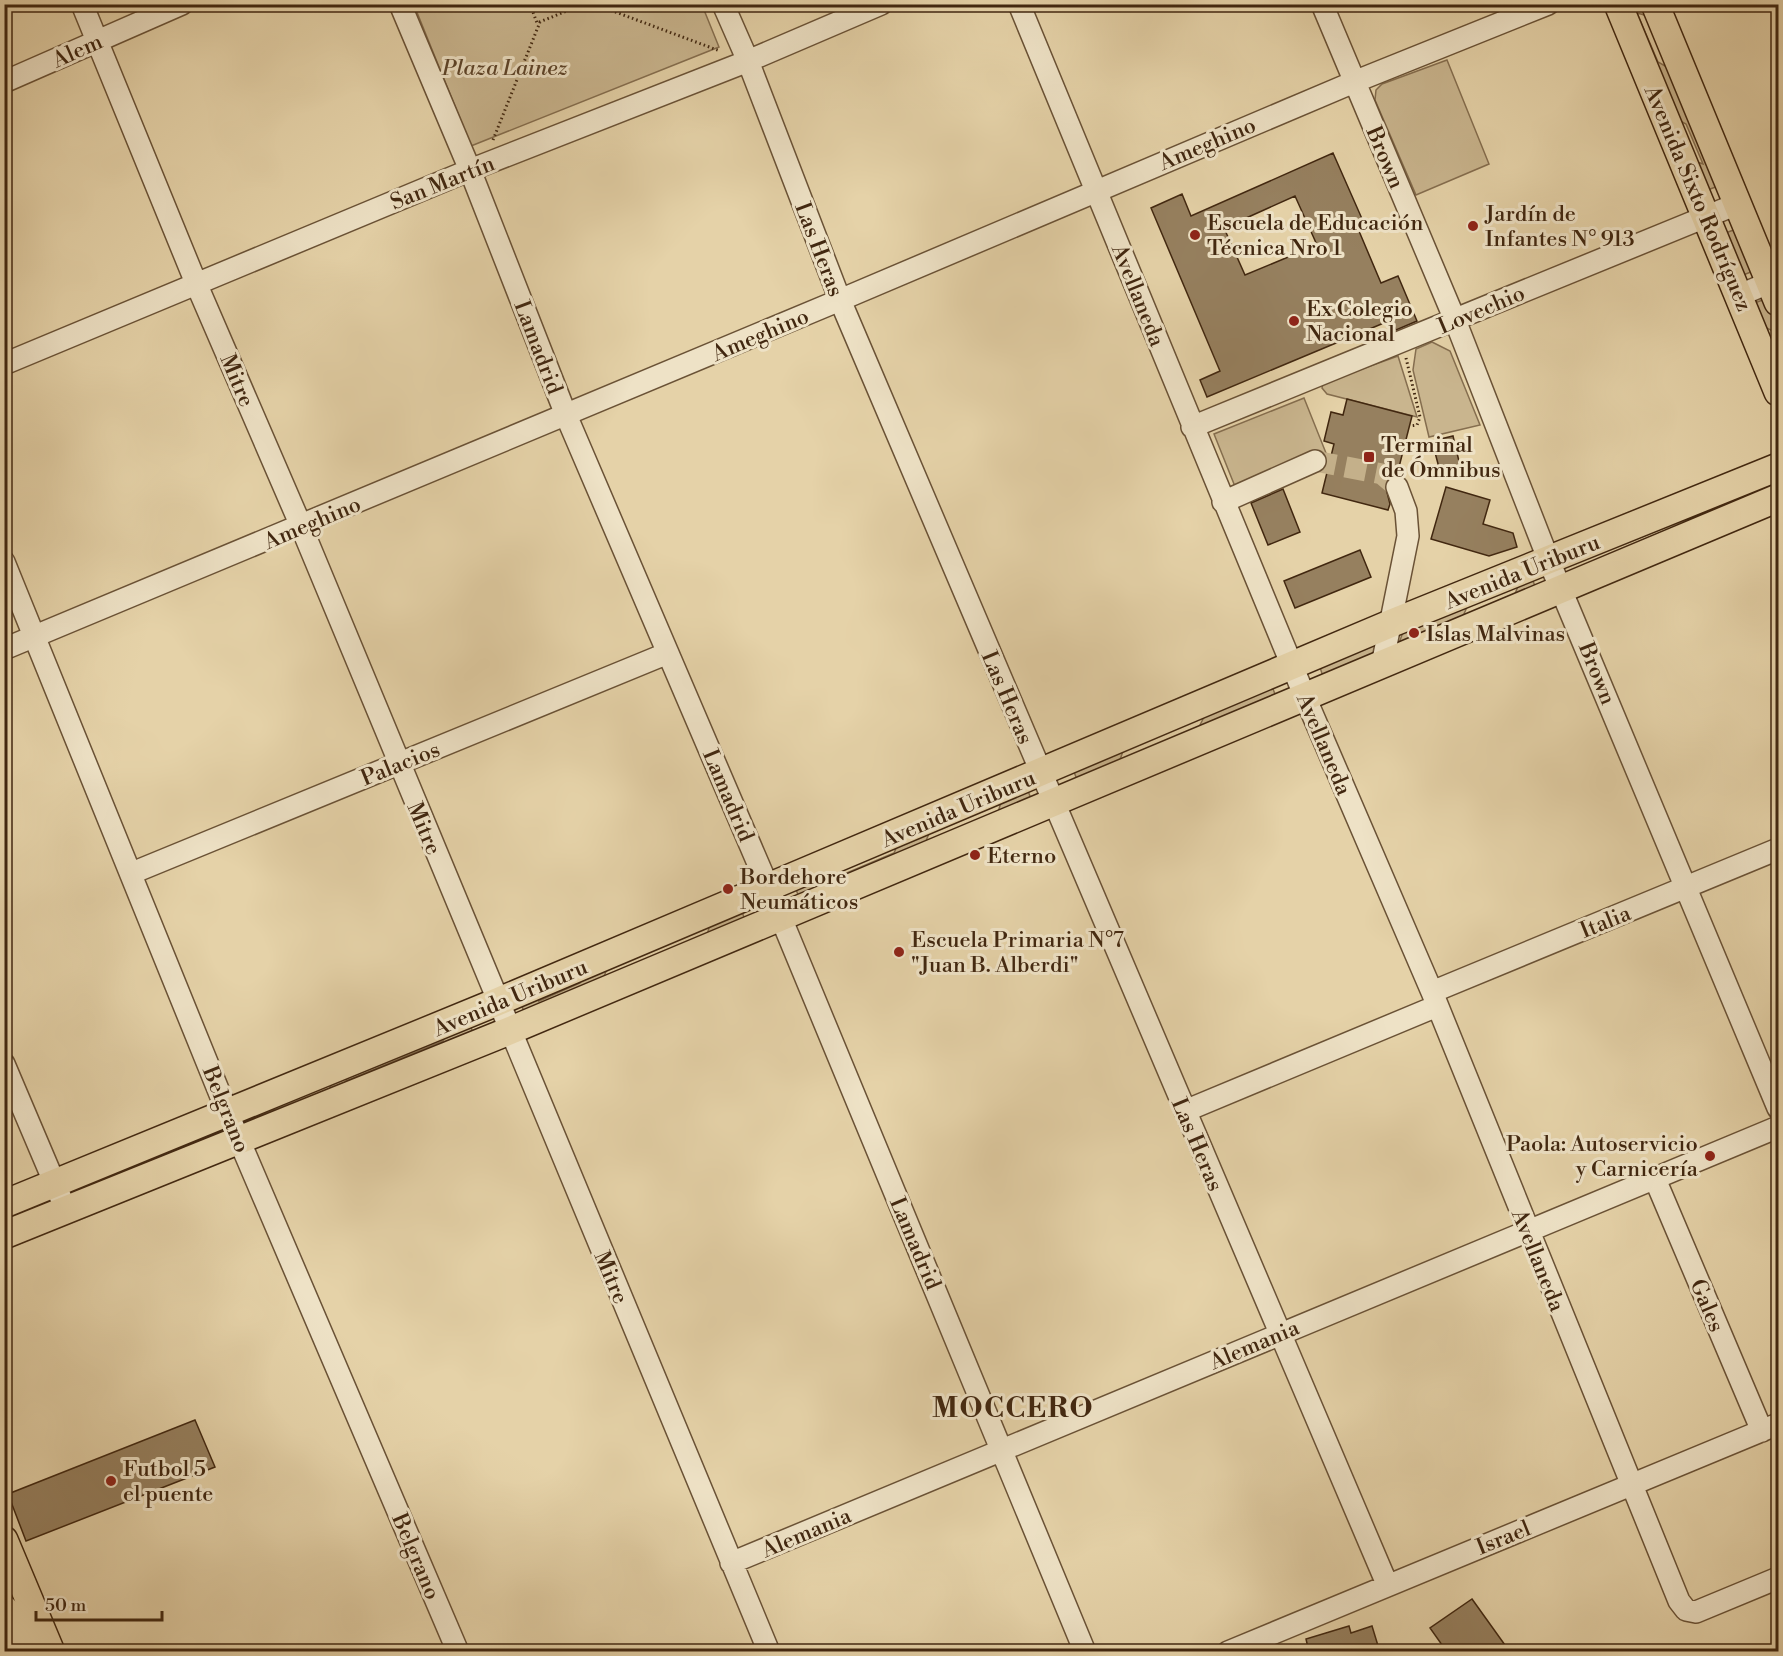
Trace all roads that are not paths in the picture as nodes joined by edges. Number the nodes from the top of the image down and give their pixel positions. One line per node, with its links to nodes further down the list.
1 (82, 4): 11 (street, Mitre)
2 (182, 4): 11 (street, Alem)
3 (400, 4): 15 (street, Lamadrid)
4 (723, 4): 12 (street, Las Heras)
5 (881, 4): 12 (street, San Martín)
6 (1019, 4): 16 (street, Avellaneda)
7 (1322, 4): 14 (street, Brown)
8 (1548, 4): 14 (street, Ameghino)
9 (1618, 4): 18 (main road, Avenida Sixto Rodríguez)
10 (1655, 4): 17 (main road, Avenida Sixto Rodríguez)
11 (97, 41): 13 (street, Alem); 19 (street, Mitre)
12 (747, 61): 15 (street, San Martín); 22 (street, Las Heras)
13 (4, 82)
14 (1354, 82): 16 (street, Ameghino); 23 (street, Brown)
15 (477, 167): 19 (street, San Martín); 26 (street, Lamadrid)
16 (1096, 190): 22 (street, Ameghino); 27 (street, Avellaneda)
17 (1737, 204): 18 (street, Lovechio); 20 (main road, Avenida Sixto Rodríguez)
18 (1704, 215): 21 (main road, Avenida Sixto Rodríguez); 23 (street, Lovechio)
19 (196, 283): 24 (street, San Martín); 33 (street, Mitre)
20 (1776, 288): 21 (street)
21 (1740, 295): 25 (main road, Avenida Sixto Rodríguez)
22 (840, 300): 26 (street, Ameghino); 45 (street, Las Heras)
23 (1455, 320): 27 (street, Lovechio); 34 (street, Brown)
24 (4, 364)
25 (1779, 392)
26 (566, 415): 33 (street, Ameghino); 40 (street, Lamadrid)
27 (1192, 427): 32 (street, Avellaneda)
28 (1315, 461): 32 (street)
29 (1779, 466): 34 (main road, Avenida Uriburu)
30 (1397, 488): 37 (street)
31 (1779, 498): 36 (main road, Avenida Uriburu)
32 (1223, 502): 42 (street, Avellaneda)
33 (301, 526): 38 (street, Ameghino); 44 (street, Mitre)
34 (1549, 561): 36 (street, Brown); 37 (main road, Avenida Uriburu)
35 (4, 562): 38 (street, Belgrano)
36 (1563, 589): 41 (main road, Avenida Uriburu); 49 (street, Brown)
37 (1392, 623): 41 (street); 42 (main road, Avenida Uriburu)
38 (36, 636): 39 (street, Ameghino); 48 (street, Belgrano)
39 (4, 649)
40 (668, 653): 44 (street, Palacios); 50 (street, Lamadrid)
41 (1382, 665): 43 (main road, Avenida Uriburu)
42 (1292, 666): 43 (street, Avellaneda); 45 (main road, Avenida Uriburu)
43 (1305, 697): 46 (main road, Avenida Uriburu); 52 (street, Avellaneda)
44 (398, 764): 48 (street, Palacios); 53 (street, Mitre)
45 (1040, 773): 46 (street, Las Heras); 50 (main road, Avenida Uriburu)
46 (1053, 803): 51 (main road, Avenida Uriburu); 57 (street, Las Heras)
47 (1779, 849): 49 (street, Italia)
48 (132, 873): 58 (street, Belgrano)
49 (1686, 888): 52 (street, Italia); 56 (street, Brown)
50 (769, 889): 51 (street, Lamadrid); 53 (main road, Avenida Uriburu)
51 (781, 918): 54 (main road, Avenida Uriburu); 69 (street, Lamadrid)
52 (1434, 999): 57 (street, Italia); 65 (street, Avellaneda)
53 (497, 1002): 54 (street, Mitre); 58 (main road, Avenida Uriburu)
54 (509, 1031): 60 (main road, Avenida Uriburu); 72 (street, Mitre)
55 (4, 1064): 62 (street)
56 (1779, 1108)
57 (1185, 1112): 67 (street, Las Heras)
58 (228, 1114): 60 (street, Belgrano); 62 (main road, Avenida Uriburu)
59 (1779, 1127): 61 (street, Alemania)
60 (240, 1141): 64 (main road, Avenida Uriburu); 78 (street, Belgrano)
61 (1654, 1179): 65 (street, Alemania); 68 (street, Gales)
62 (54, 1184): 63 (main road, Avenida Uriburu); 64 (street)
63 (4, 1204)
64 (66, 1210): 66 (main road, Avenida Uriburu)
65 (1527, 1231): 67 (street, Alemania); 70 (street, Avellaneda)
66 (4, 1235)
67 (1278, 1333): 69 (street, Alemania); 74 (street, Las Heras)
68 (1770, 1427): 70 (street, Israel)
69 (1003, 1450): 72 (street, Alemania); 80 (street, Lamadrid)
70 (1632, 1484): 73 (street, Avellaneda); 74 (street, Israel)
71 (4, 1540): 77 (main road)
72 (731, 1563): 79 (street, Mitre)
73 (1779, 1578)
74 (1387, 1584): 81 (street, Israel)
75 (4, 1609): 76 (main road)
76 (22, 1652)
77 (51, 1652)
78 (458, 1652)
79 (770, 1652)
80 (1085, 1652)
81 (1228, 1652)

